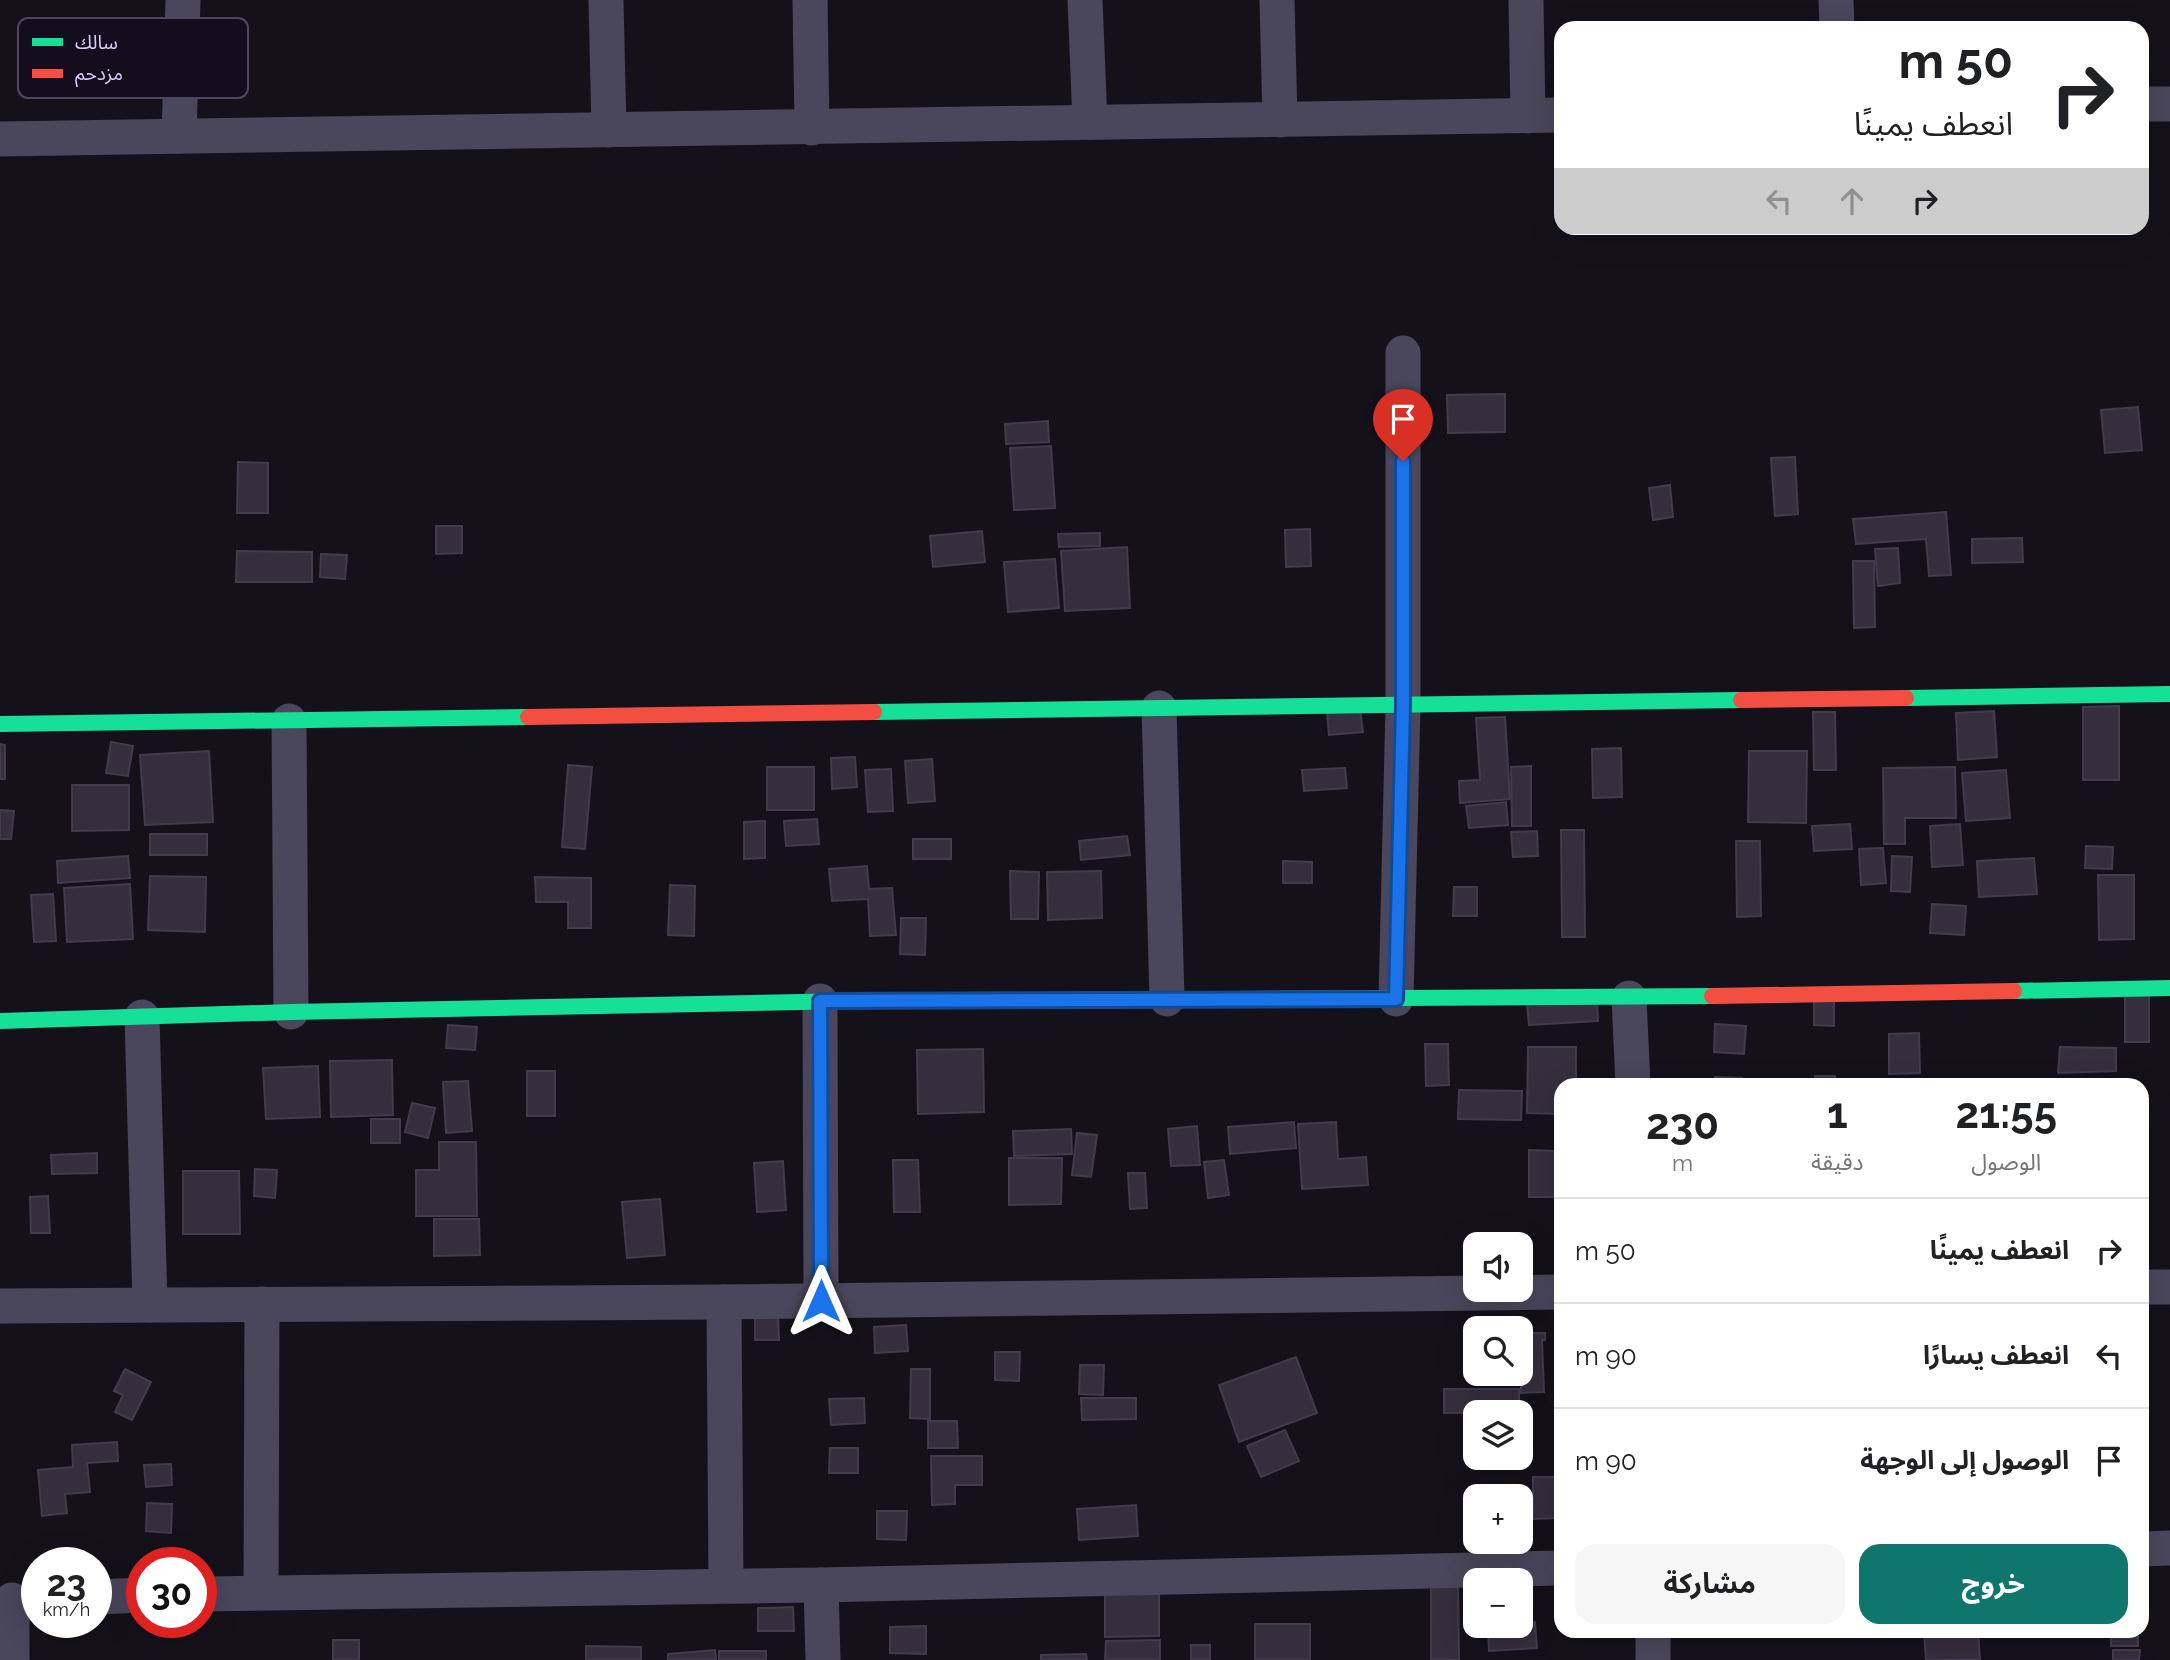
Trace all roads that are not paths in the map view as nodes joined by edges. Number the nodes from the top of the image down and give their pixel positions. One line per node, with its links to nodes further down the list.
1 (183, 0): 8 (street)
2 (606, 0): 17 (street)
3 (810, 0): 16 (street)
4 (1084, 0): 15 (street)
5 (1277, 0): 14 (street)
6 (1526, 0): 13 (street)
7 (1836, 0): 9 (street)
8 (182, 18)
9 (1838, 21)
10 (180, 98): 18 (street)
11 (2149, 104): 12 (street)
12 (2170, 104)
13 (1545, 116): 14 (street)
14 (1280, 120): 15 (street)
15 (1090, 122): 16 (street)
16 (812, 128): 17 (street)
17 (609, 130): 18 (street)
18 (179, 136): 19 (street)
19 (0, 139)
20 (1403, 353): 22 (street)
21 (2170, 694): 22 (street)
22 (1403, 705): 23 (street); 29 (street)
23 (1159, 708): 24 (street); 28 (street)
24 (289, 721): 25 (street); 31 (street)
25 (0, 724)
26 (2170, 988): 27 (street)
27 (1629, 998): 29 (street); 34 (street)
28 (1167, 999): 29 (street); 30 (street)
29 (1396, 999)
30 (820, 1001): 31 (street); 38 (street)
31 (291, 1012): 32 (street)
32 (142, 1017): 33 (street); 41 (street)
33 (0, 1021)
34 (1633, 1078)
35 (2149, 1287): 36 (street)
36 (2170, 1287)
37 (1554, 1292): 38 (street)
38 (821, 1301): 39 (street)
39 (724, 1302): 40 (street); 47 (street)
40 (262, 1304): 41 (street); 48 (street)
41 (150, 1305): 42 (street)
42 (0, 1306)
43 (2170, 1548): 44 (street)
44 (2149, 1549)
45 (1554, 1568): 46 (street)
46 (821, 1585): 47 (street); 53 (street)
47 (726, 1586): 48 (street)
48 (261, 1592): 49 (street)
49 (217, 1593)
50 (16, 1599): 52 (street)
51 (1653, 1638): 54 (street)
52 (12, 1660)
53 (823, 1660)
54 (1653, 1660)

